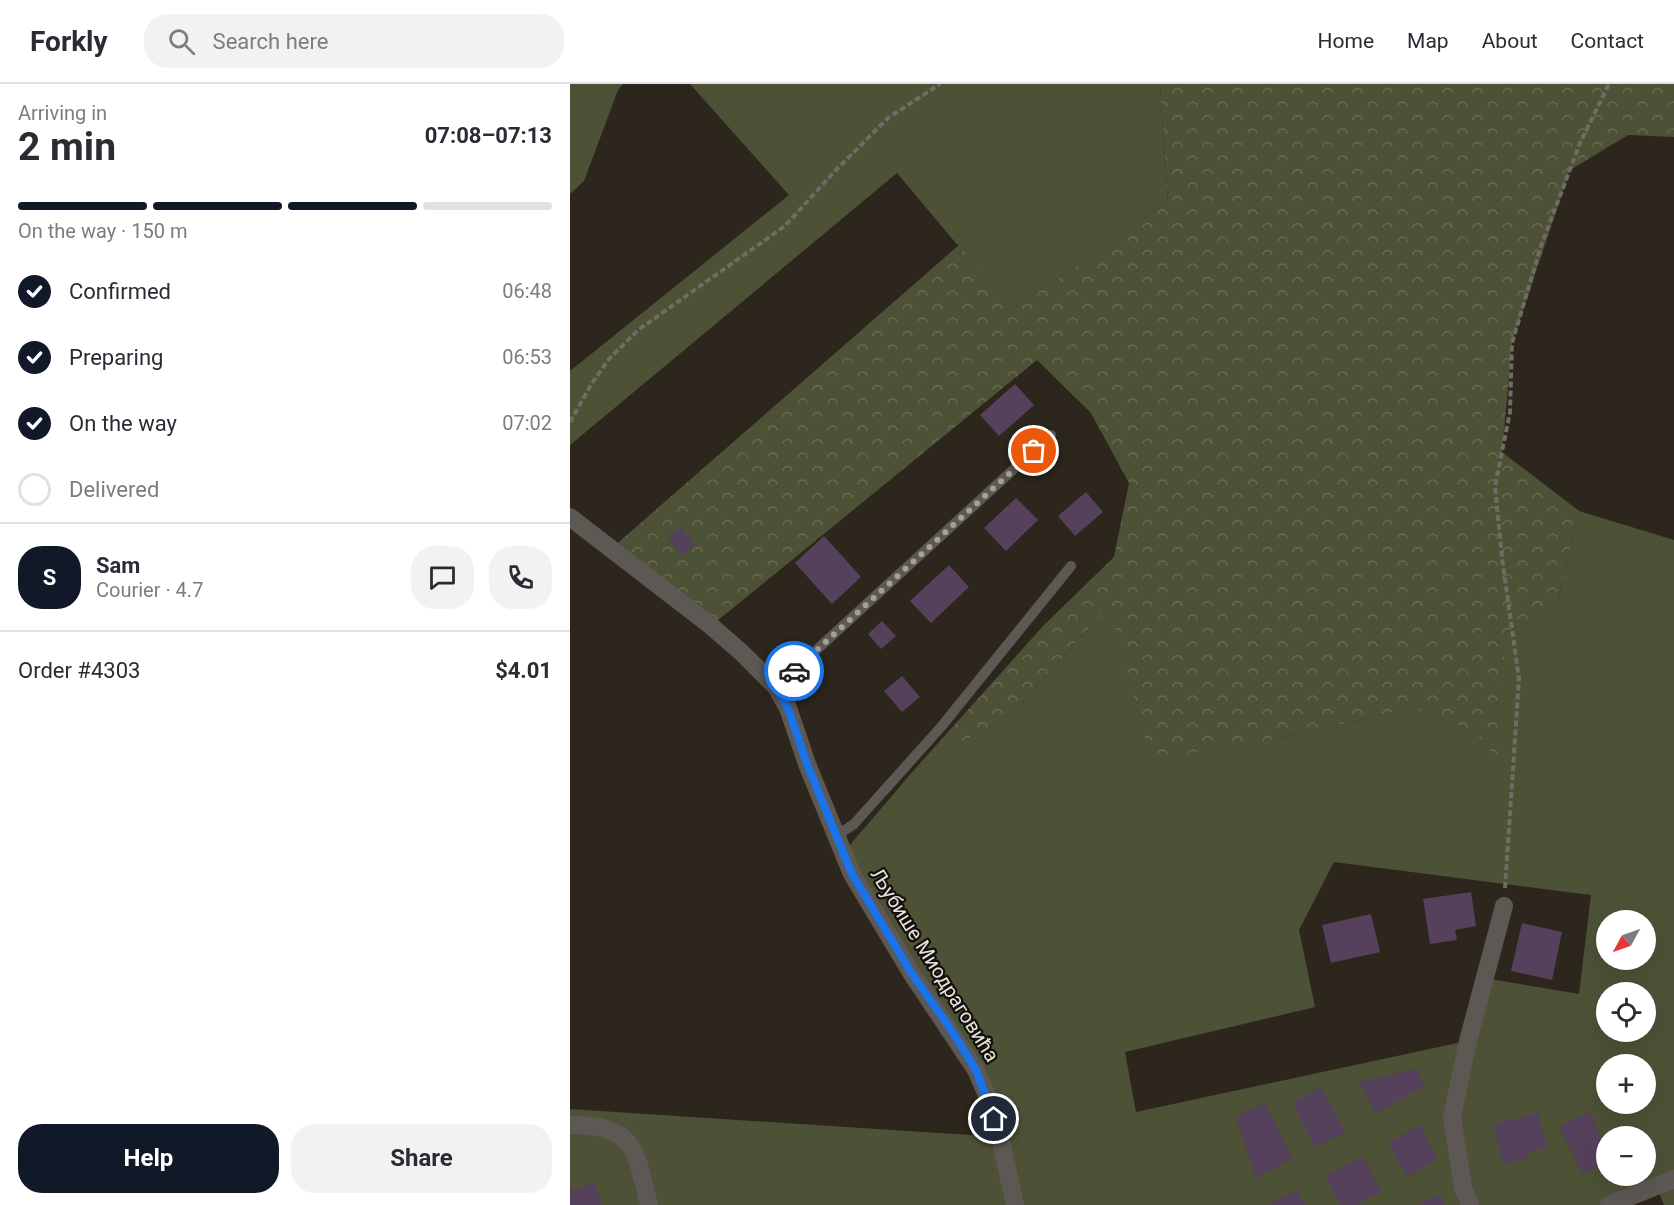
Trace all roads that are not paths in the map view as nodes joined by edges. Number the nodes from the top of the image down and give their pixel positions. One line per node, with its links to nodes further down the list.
1 (1052, 435): 4 (lane)
2 (570, 516): 4 (street, Љубише Миодраговића)
3 (1071, 566): 5 (lane)
4 (776, 687): 5 (street, Љубише Миодраговића)
5 (836, 836): 10 (street, Љубише Миодраговића)
6 (1504, 906): 11 (street)
7 (570, 1125): 9 (street)
8 (1674, 1179): 12 (street)
9 (649, 1205)
10 (1015, 1205)
11 (1470, 1205)
12 (1609, 1205)

